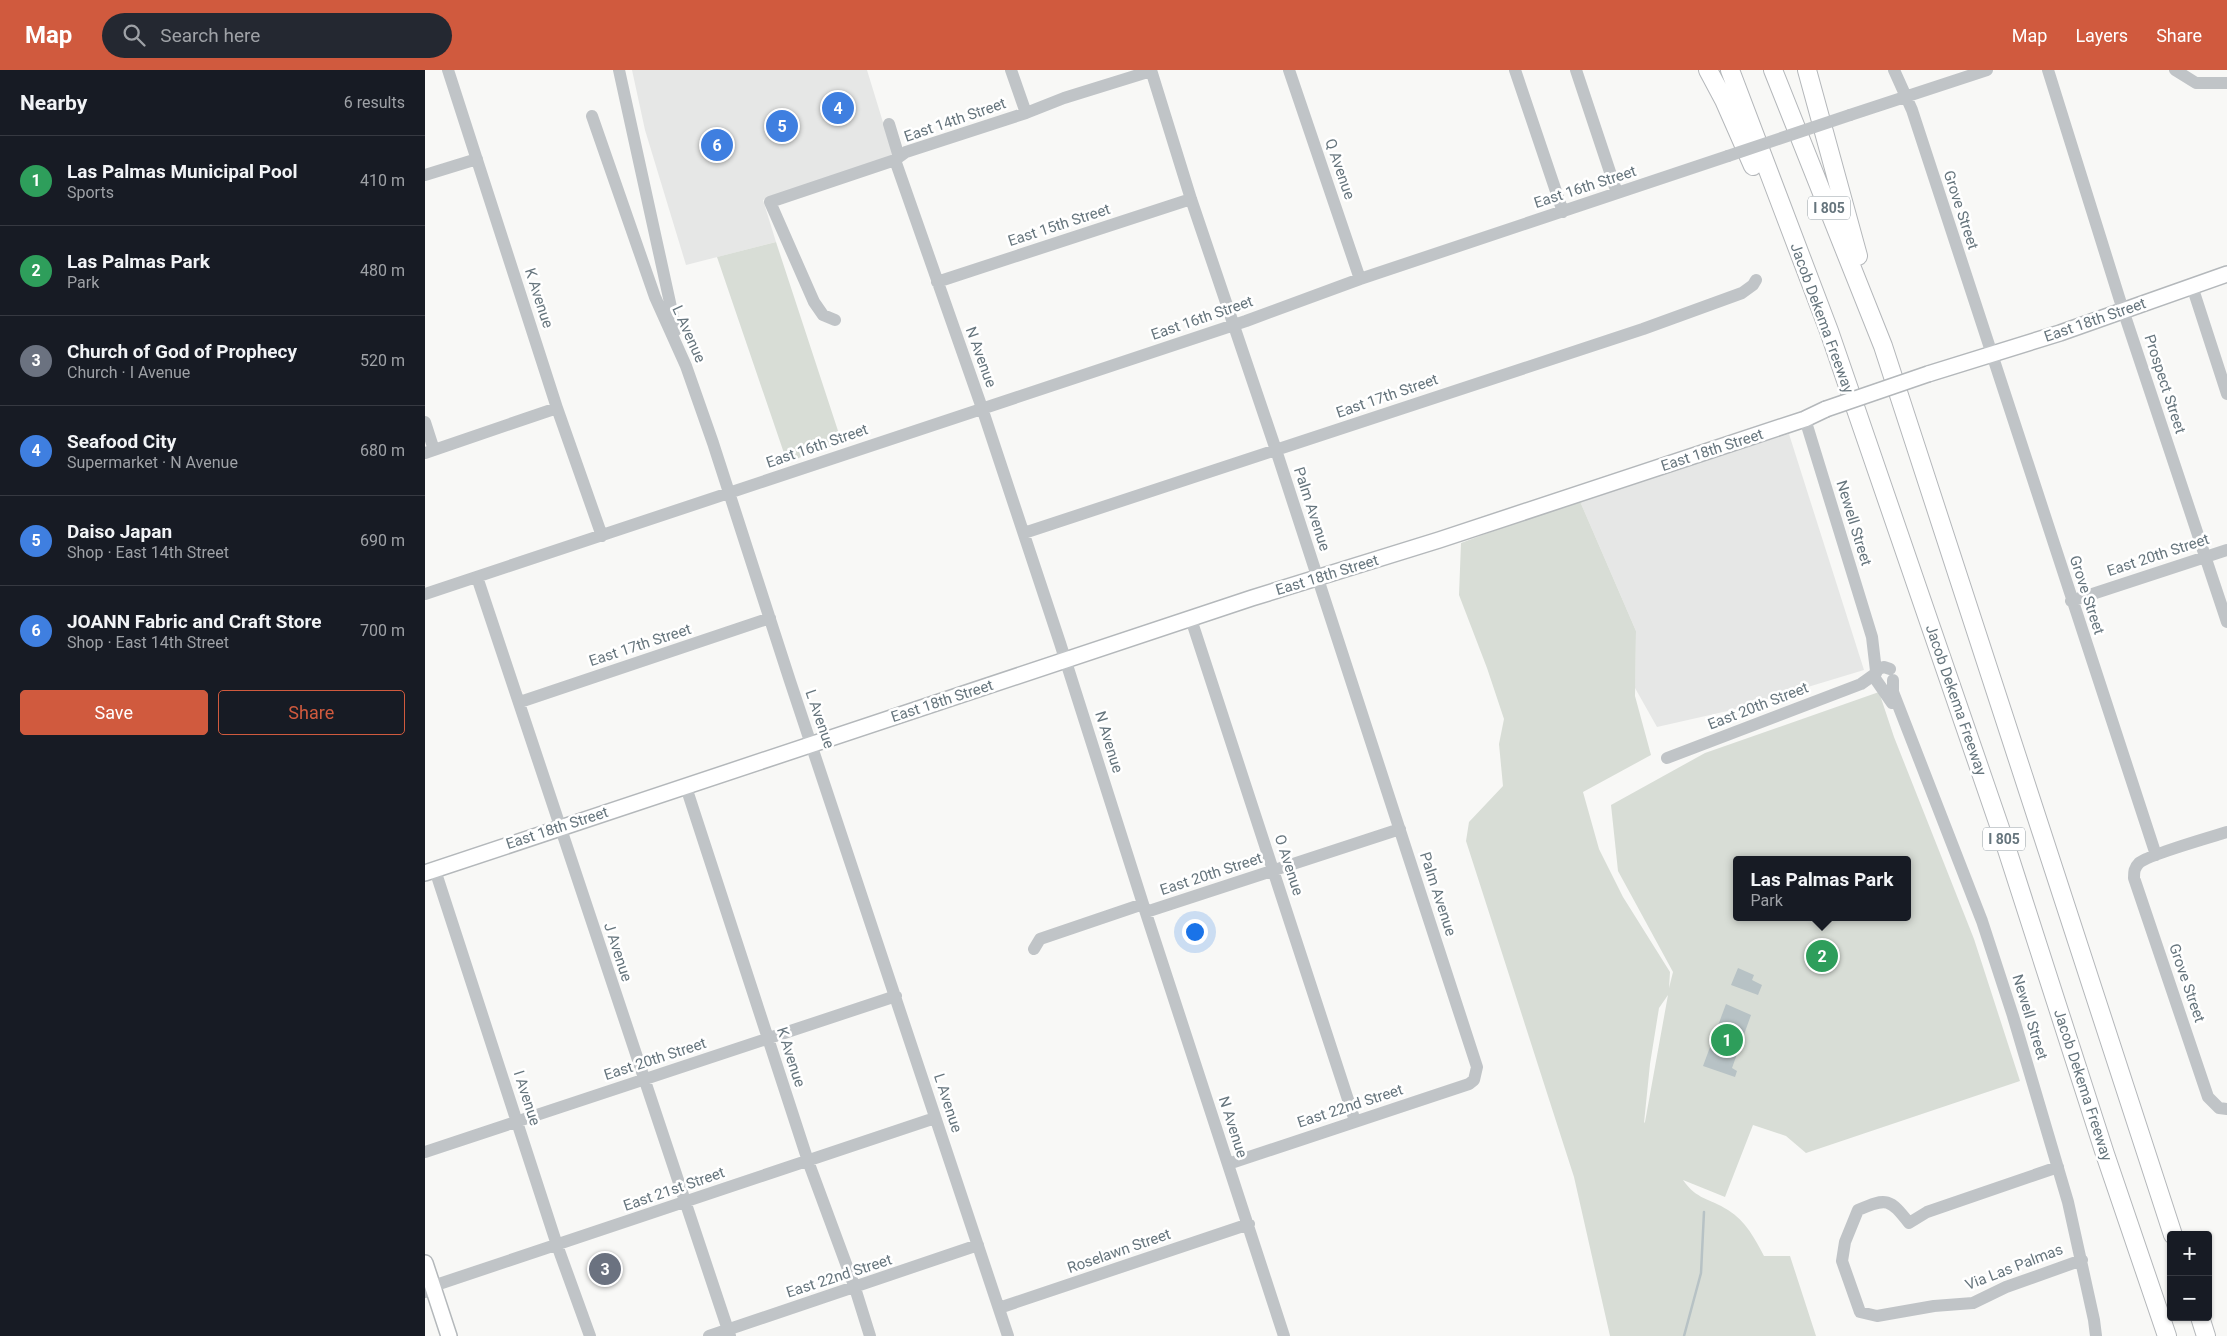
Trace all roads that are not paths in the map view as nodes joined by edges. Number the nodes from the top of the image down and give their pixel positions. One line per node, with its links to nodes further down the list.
1 (447, 70): 21 (street, K Avenue)
2 (619, 70): 38 (street)
3 (1011, 70): 18 (street)
4 (1151, 70): 18 (street, East 14th Street); 25 (street, Palm Avenue)
5 (1289, 70): 28 (street, Q Avenue)
6 (1515, 70): 26 (street)
7 (1576, 70): 24 (street)
8 (1708, 70): 35 (highway)
9 (1730, 70): 35 (highway, Jacob Dekema Freeway / I 805)
10 (1773, 70): 36 (highway, I 805)
11 (1807, 70): 36 (highway)
12 (1894, 70): 17 (street, Grove Street)
13 (1987, 70): 17 (street, East 16th Street)
14 (2048, 70): 32 (street, Prospect Street)
15 (2175, 70): 16 (street)
16 (2227, 84)
17 (1907, 96): 24 (street, East 16th Street, bridge); 37 (street, Grove Street)
18 (1026, 113): 22 (street, East 14th Street)
19 (591, 116): 38 (street, L Avenue)
20 (889, 124): 22 (street, N Avenue)
21 (477, 159): 23 (street); 40 (street, K Avenue)
22 (897, 159): 30 (street, N Avenue); 33 (street, East 14th Street)
23 (425, 175)
24 (1617, 193): 26 (street, East 16th Street)
25 (1191, 199): 30 (street, East 15th Street); 34 (street, Palm Avenue)
26 (1563, 212): 28 (street, East 16th Street)
27 (2227, 274): 31 (main road, East 18th Street)
28 (1360, 279): 34 (street, East 16th Street)
29 (1756, 280): 44 (street, East 17th Street)
30 (937, 282): 41 (street, N Avenue)
31 (2192, 286): 32 (main road, East 18th Street); 39 (street)
32 (2123, 310): 37 (main road, East 18th Street); 50 (street, Prospect Street)
33 (835, 320)
34 (1235, 325): 41 (street, East 16th Street); 44 (street, Palm Avenue)
35 (1833, 344): 103 (highway, Jacob Dekema Freeway / I 805)
36 (1883, 346): 86 (highway, I 805)
37 (1992, 355): 42 (main road, East 18th Street, bridge); 54 (street, Grove Street)
38 (687, 366): 46 (street, L Avenue)
39 (2227, 394)
40 (557, 408): 45 (street); 48 (street, K Avenue)
41 (982, 408): 46 (street, East 16th Street); 47 (street, N Avenue)
42 (1805, 419): 52 (main road, East 18th Street); 59 (street, Newell Street)
43 (425, 422): 45 (street)
44 (1276, 450): 47 (street, East 17th Street); 52 (street, Palm Avenue)
45 (429, 451)
46 (730, 493): 48 (street, East 16th Street); 55 (street, L Avenue)
47 (1024, 533): 58 (street, N Avenue)
48 (602, 536): 51 (street, East 16th Street)
49 (2227, 550): 50 (street, East 20th Street)
50 (2205, 557): 54 (street, East 20th Street); 57 (street, Prospect Street)
51 (477, 577): 53 (street, East 16th Street); 60 (street, J Avenue)
52 (1318, 578): 56 (main road, East 18th Street); 65 (street, Palm Avenue)
53 (425, 594)
54 (2071, 601): 67 (street, Grove Street)
55 (770, 618): 60 (street, East 17th Street); 61 (street, L Avenue)
56 (1191, 619): 58 (main road, East 18th Street); 68 (street, O Avenue)
57 (2227, 622)
58 (1066, 661): 61 (main road, East 18th Street); 70 (street, N Avenue)
59 (1882, 678): 62 (street, East 20th Street); 83 (street, Newell Street)
60 (520, 702): 64 (street, J Avenue)
61 (812, 744): 63 (main road, East 18th Street); 72 (street, L Avenue)
62 (1667, 758)
63 (687, 787): 64 (main road, East 18th Street); 73 (street, K Avenue)
64 (559, 828): 69 (main road, East 18th Street); 75 (street, J Avenue)
65 (1400, 828): 68 (street, East 20th Street); 74 (street, Palm Avenue)
66 (2227, 832): 67 (street)
67 (2156, 855): 76 (street, Grove Street)
68 (1273, 870): 70 (street, East 20th Street); 78 (street, O Avenue)
69 (430, 871): 79 (street, I Avenue)
70 (1144, 908): 71 (street, East 20th Street); 82 (street, N Avenue)
71 (1034, 949)
72 (896, 996): 73 (street, East 20th Street); 77 (street, L Avenue)
73 (767, 1039): 75 (street, East 20th Street); 81 (street, K Avenue)
74 (1477, 1073): 78 (street, East 22nd Street)
75 (643, 1080): 79 (street, East 20th Street); 84 (street, J Avenue)
76 (2227, 1109)
77 (935, 1118): 81 (street, East 21st Street); 88 (street, L Avenue)
78 (1355, 1121): 82 (street, East 22nd Street)
79 (518, 1122): 80 (street, East 20th Street); 87 (street, I Avenue)
80 (425, 1152)
81 (808, 1161): 84 (street, East 21st Street); 91 (street, K Avenue)
82 (1228, 1164): 85 (street, N Avenue)
83 (2058, 1168): 89 (street, Newell Street); 89 (street, Via Las Palmas)
84 (684, 1202): 87 (street, East 21st Street); 95 (street, J Avenue)
85 (1249, 1224): 93 (street, Roselawn Street); 101 (street, N Avenue)
86 (2172, 1231)
87 (557, 1245): 92 (street, East 21st Street); 97 (street, I Avenue)
88 (978, 1245): 91 (street, East 22nd Street); 93 (street, L Avenue)
89 (2082, 1260): 102 (street, Newell Street)
90 (425, 1262): 92 (main road)
91 (855, 1288): 95 (street, East 22nd Street); 99 (street, K Avenue)
92 (429, 1289): 96 (main road)
93 (999, 1308): 100 (street, L Avenue)
94 (2201, 1321): 104 (highway)
95 (729, 1333): 98 (street, East 22nd Street)
96 (449, 1336)
97 (590, 1336)
98 (709, 1336)
99 (870, 1336)
100 (1008, 1336)
101 (1284, 1336)
102 (2096, 1336)
103 (2167, 1336)
104 (2206, 1336)

